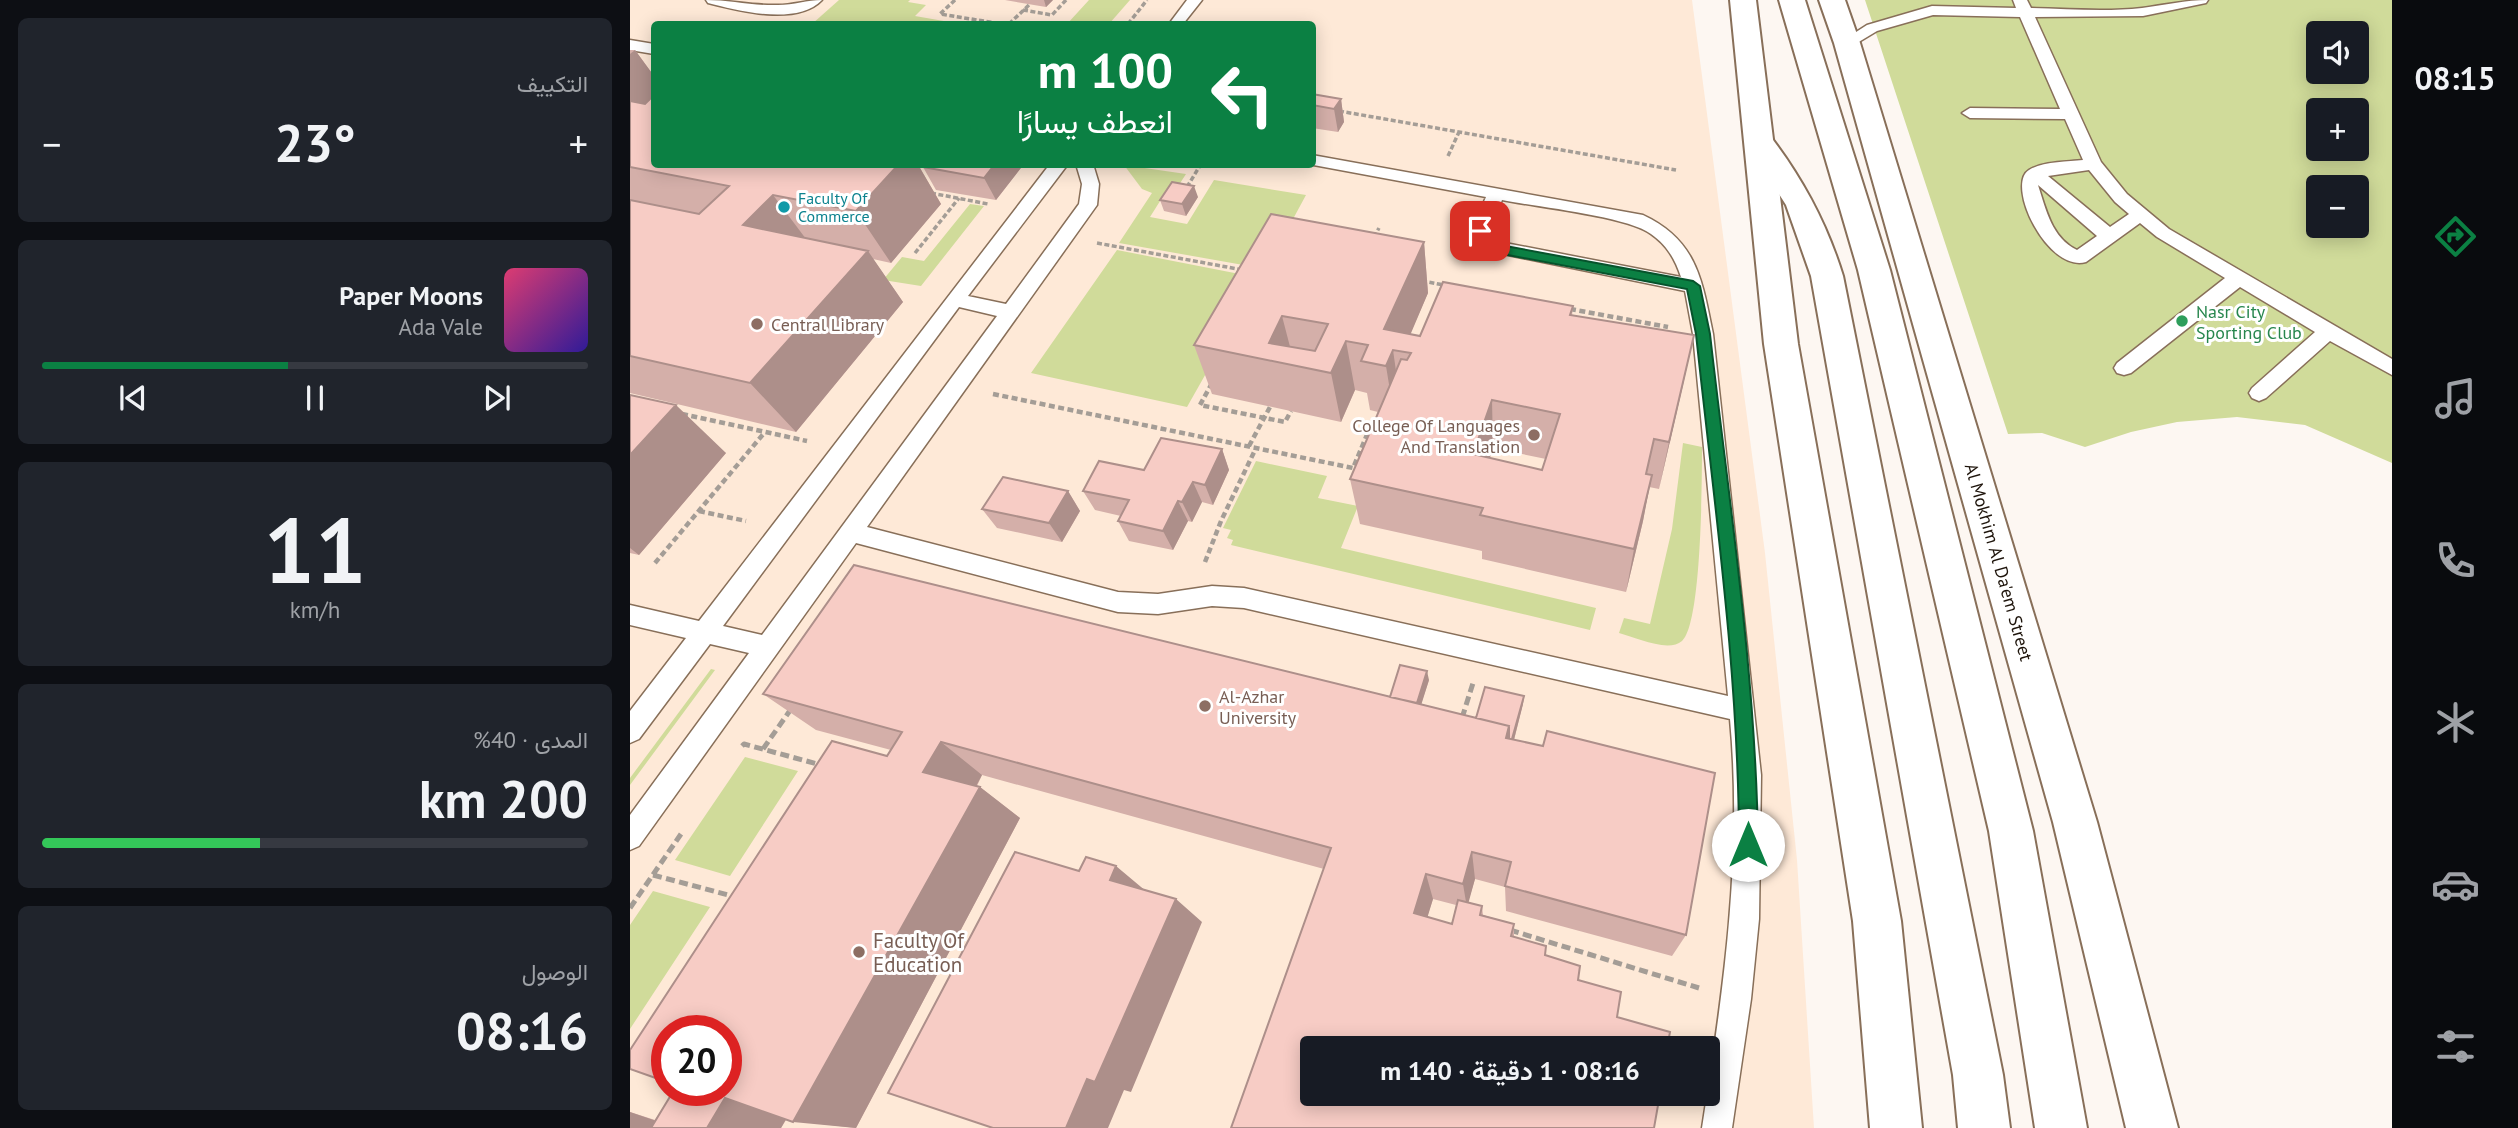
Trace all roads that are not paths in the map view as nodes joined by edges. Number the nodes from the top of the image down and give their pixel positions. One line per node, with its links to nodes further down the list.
1 (713, 0): 2 (lane)
2 (815, 0)
3 (1195, 0): 9 (lane)
4 (1743, 0): 15 (main road)
5 (1792, 0): 42 (main road)
6 (1832, 0): 10 (main road, Al Mokhim Al Da'em Street)
7 (2201, 0): 8 (lane)
8 (2023, 6): 10 (lane); 14 (lane)
9 (1178, 21)
10 (1847, 43): 43 (main road, Al Mokhim Al Da'em Street)
11 (630, 45): 12 (lane)
12 (651, 48)
13 (1970, 113): 14 (lane)
14 (2071, 114): 17 (lane)
15 (1760, 142): 40 (main road); 41 (main road)
16 (1316, 161): 21 (lane)
17 (2093, 164): 20 (lane); 22 (lane)
18 (1057, 168): 26 (lane)
19 (1086, 168): 27 (lane)
20 (2035, 174): 23 (lane); 23 (lane)
21 (1496, 194): 25 (lane); 25 (lane)
22 (2139, 215): 23 (lane); 24 (lane)
23 (2110, 237)
24 (2238, 278): 28 (lane); 29 (lane)
25 (1693, 286): 36 (lane)
26 (956, 300): 27 (lane); 34 (lane)
27 (1012, 312): 32 (lane)
28 (2329, 331): 30 (lane); 31 (lane)
29 (2124, 368)
30 (2392, 368)
31 (2259, 393)
32 (851, 532): 35 (lane); 36 (lane)
33 (630, 615): 34 (lane)
34 (703, 632): 35 (lane); 37 (lane)
35 (768, 647): 38 (lane)
36 (1743, 711): 39 (lane)
37 (630, 731)
38 (630, 837)
39 (1717, 1128)
40 (1896, 1128)
41 (1984, 1128)
42 (2061, 1128)
43 (2152, 1128)

